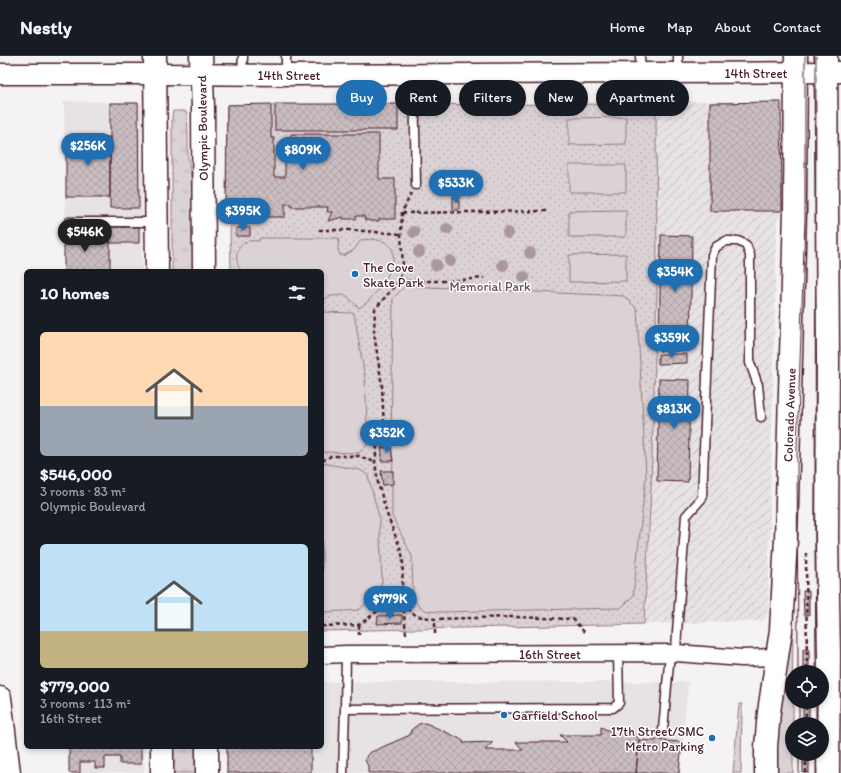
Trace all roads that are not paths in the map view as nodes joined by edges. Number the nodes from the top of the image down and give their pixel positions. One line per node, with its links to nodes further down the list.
1 (678, 64): 2 (street, 14th Street); 5 (street, 14th Street)
2 (796, 64): 8 (street, 14th Street); 23 (main road, Colorado Avenue)
3 (155, 65): 4 (street, 14th Street); 9 (street, 14th Street); 13 (main road)
4 (201, 65): 6 (street, 14th Street); 15 (main road, Olympic Boulevard)
5 (640, 65): 10 (street, 14th Street)
6 (242, 66): 7 (street, 14th Street)
7 (286, 66): 10 (street, 14th Street)
8 (831, 67): 16 (main road)
9 (0, 74)
10 (414, 74): 11 (lane)
11 (416, 185)
12 (69, 222): 13 (lane)
13 (156, 222): 14 (main road)
14 (157, 269)
15 (204, 269)
16 (834, 358): 22 (main road)
17 (761, 417): 20 (lane)
18 (346, 654): 19 (street, 16th Street); 21 (street, 16th Street); 25 (lane)
19 (618, 654): 20 (street, 16th Street); 25 (lane)
20 (673, 654): 23 (street, 16th Street); 26 (lane)
21 (324, 655)
22 (835, 655): 34 (main road)
23 (777, 657): 33 (main road, Colorado Avenue)
24 (0, 698): 29 (main road)
25 (344, 709): 32 (lane)
26 (663, 729)
27 (162, 749): 30 (main road)
28 (207, 749): 31 (main road)
29 (9, 773)
30 (162, 773)
31 (207, 773)
32 (343, 773)
33 (766, 773)
34 (828, 773)

